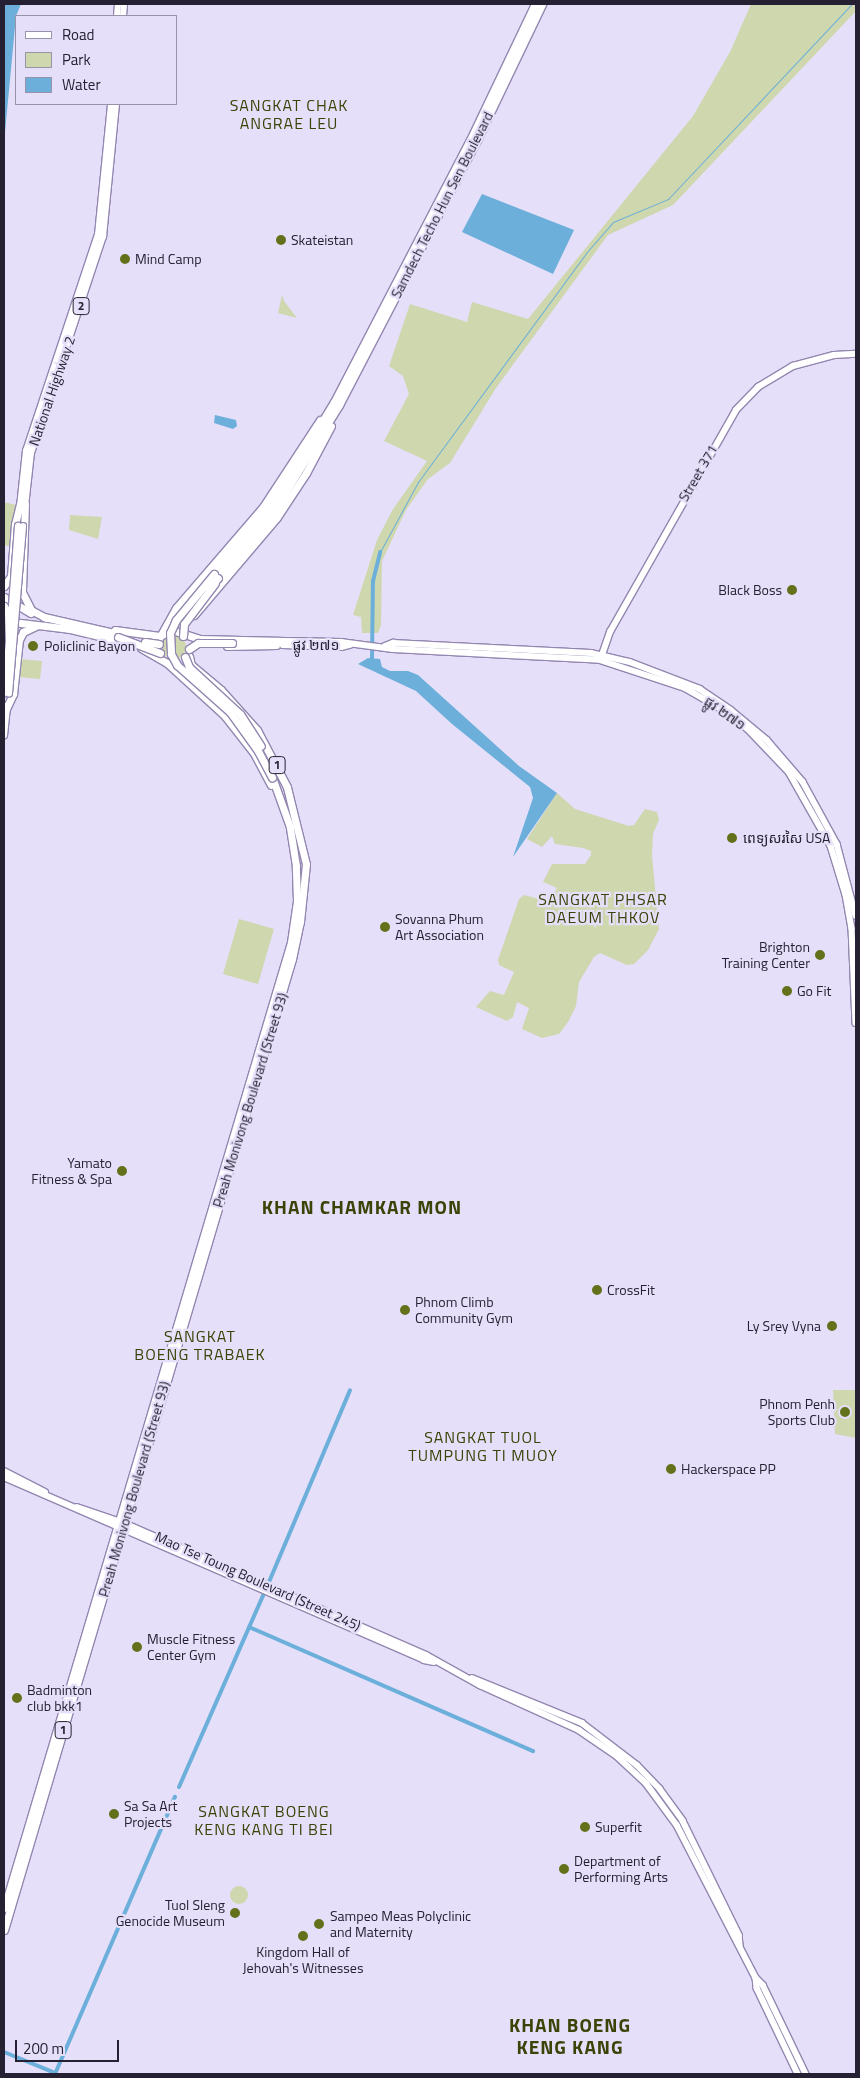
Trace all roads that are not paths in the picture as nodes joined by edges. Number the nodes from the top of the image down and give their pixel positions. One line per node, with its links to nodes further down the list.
1 (536, 4): 7 (highway, Samdech Techo Hun Sen Boulevard)
2 (542, 4): 7 (highway, Samdech Techo Hun Sen Boulevard)
3 (110, 105): 5 (main road, National Highway 2 / 2)
4 (116, 105): 5 (main road, National Highway 2 / 2)
5 (92, 267): 9 (main road, National Highway 2 / 2)
6 (856, 354): 31 (main road, Street 371)
7 (337, 403): 8 (highway); 8 (highway)
8 (311, 448): 11 (highway); 11 (highway); 12 (highway)
9 (22, 504): 10 (main road, 2); 13 (highway); 17 (highway)
10 (21, 527): 25 (main road, 2, bridge); 33 (main road, 2, bridge)
11 (259, 531): 12 (highway)
12 (216, 578): 22 (highway, bridge); 24 (highway, bridge); 37 (highway, bridge)
13 (4, 586)
14 (4, 597): 17 (highway, 1)
15 (4, 606): 25 (highway, bridge)
16 (4, 617): 19 (highway)
17 (46, 618): 19 (highway, 1)
18 (4, 621): 20 (highway, 1)
19 (66, 624): 20 (highway, 1); 23 (highway); 24 (highway, 1); 32 (highway, 1)
20 (43, 625): 28 (highway)
21 (4, 634): 25 (highway)
22 (184, 634): 24 (highway, bridge); 26 (highway); 29 (highway, bridge)
23 (119, 635): 24 (highway, bridge); 32 (highway, bridge)
24 (161, 638): 32 (highway, bridge)
25 (7, 643): 28 (highway); 30 (highway); 33 (main road, 2, bridge)
26 (284, 643): 27 (highway); 31 (main road, ផ្លូវ ២៧១)
27 (271, 645): 29 (highway); 29 (highway, bridge)
28 (17, 646): 34 (highway)
29 (188, 653): 32 (highway, bridge); 35 (highway, 1); 37 (highway, bridge)
30 (4, 656)
31 (601, 657): 40 (main road, ផ្លូវ ២៧១); 41 (main road, ផ្លូវ ២៧១)
32 (164, 659): 36 (highway, 1); 37 (highway, bridge)
33 (7, 694): 34 (main road, 2)
34 (5, 706): 38 (main road, 2)
35 (242, 712): 36 (highway); 37 (highway, 1)
36 (230, 722): 37 (highway, 1)
37 (249, 733): 39 (highway, 1); 39 (highway, bridge); 39 (highway, 1)
38 (4, 736)
39 (300, 902): 45 (highway, Preah Monivong Boulevard (Street 93) / 1)
40 (856, 916)
41 (856, 1023)
42 (4, 1472): 44 (main road, Mao Tse Toung Boulevard (Street 245))
43 (4, 1477): 44 (main road, Mao Tse Toung Boulevard (Street 245))
44 (47, 1493): 45 (main road, Mao Tse Toung Boulevard (Street 245))
45 (120, 1525): 46 (highway, Preah Monivong Boulevard (Street 93) / 1); 49 (main road, Mao Tse Toung Boulevard (Street 245))
46 (19, 1868): 47 (highway, Preah Monivong Boulevard (Street 93) / 1); 48 (highway, Preah Monivong Boulevard (Street 93) / 1)
47 (4, 1908)
48 (4, 1930)
49 (756, 1978): 50 (main road, Mao Tse Toung Boulevard (Street 245)); 51 (main road, Mao Tse Toung Boulevard (Street 245))
50 (798, 2074)
51 (806, 2074)

